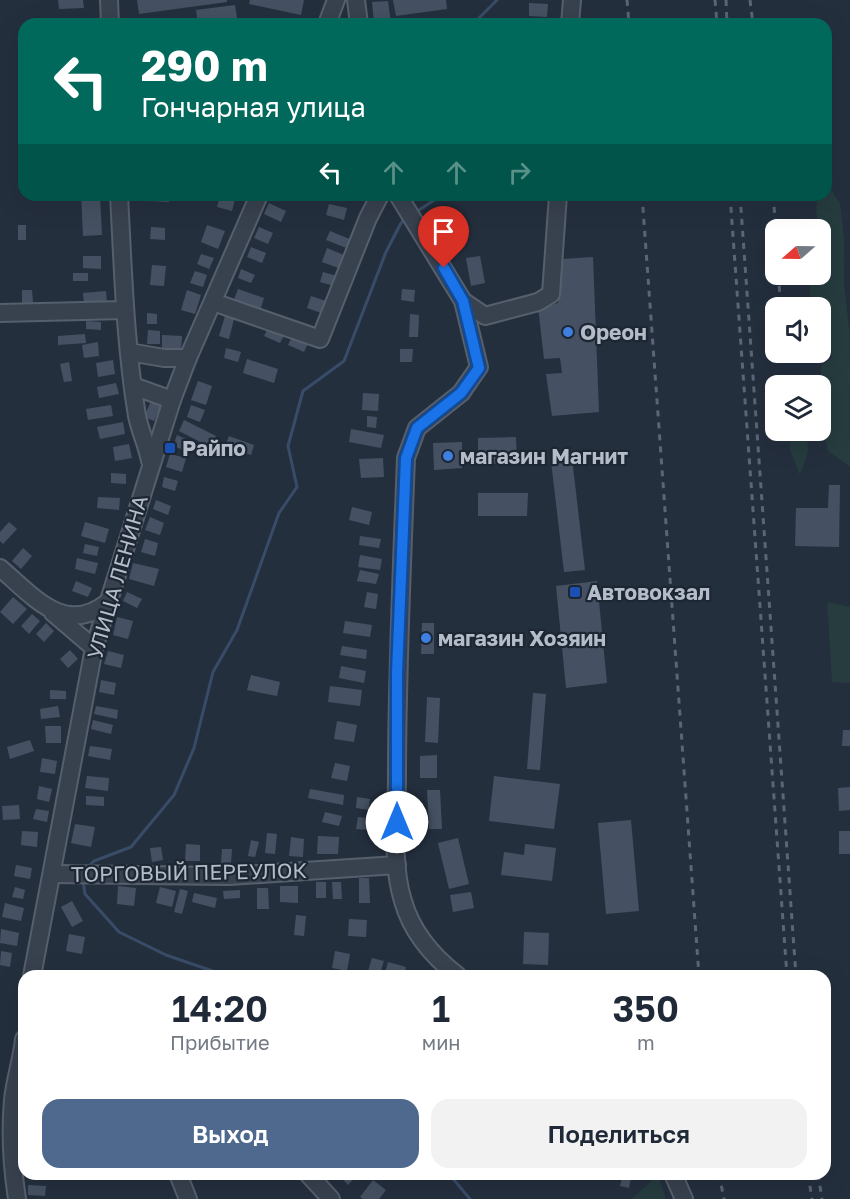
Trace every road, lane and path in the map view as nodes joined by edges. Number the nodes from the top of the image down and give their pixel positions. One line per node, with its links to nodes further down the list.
1 (109, 0): 5 (street)
2 (336, 0): 6 (street)
3 (356, 0): 7 (street)
4 (572, 0): 8 (street)
5 (110, 18)
6 (329, 18)
7 (358, 18)
8 (570, 18)
9 (119, 201): 16 (street)
10 (256, 201): 15 (street, УЛИЦА ЛЕНИНА)
11 (377, 201): 15 (street)
12 (402, 201): 14 (street)
13 (558, 201): 14 (street)
14 (463, 301): 27 (street)
15 (213, 303): 19 (street, УЛИЦА ЛЕНИНА)
16 (125, 310): 17 (street); 18 (street)
17 (0, 313)
18 (129, 352): 19 (street); 20 (street)
19 (188, 358): 21 (street, УЛИЦА ЛЕНИНА)
20 (134, 386): 21 (street); 22 (street)
21 (172, 400): 22 (street, УЛИЦА ЛЕНИНА)
22 (150, 465): 24 (street, УЛИЦА ЛЕНИНА)
23 (0, 568): 25 (street)
24 (108, 602): 25 (street); 26 (street, УЛИЦА ЛЕНИНА)
25 (46, 607): 26 (street)
26 (94, 648): 28 (street, УЛИЦА ЛЕНИНА)
27 (397, 865): 28 (street, ТОРГОВЫЙ ПЕРЕУЛОК); 30 (street)
28 (52, 874): 29 (street, УЛИЦА ЛЕНИНА)
29 (33, 970)
30 (450, 970)
31 (18, 1071): 33 (street)
32 (18, 1089): 33 (street)
33 (6, 1099): 37 (street)
34 (180, 1180): 38 (street)
35 (314, 1180): 39 (street)
36 (676, 1180): 40 (street)
37 (17, 1199)
38 (188, 1199)
39 (331, 1199)
40 (684, 1199)

